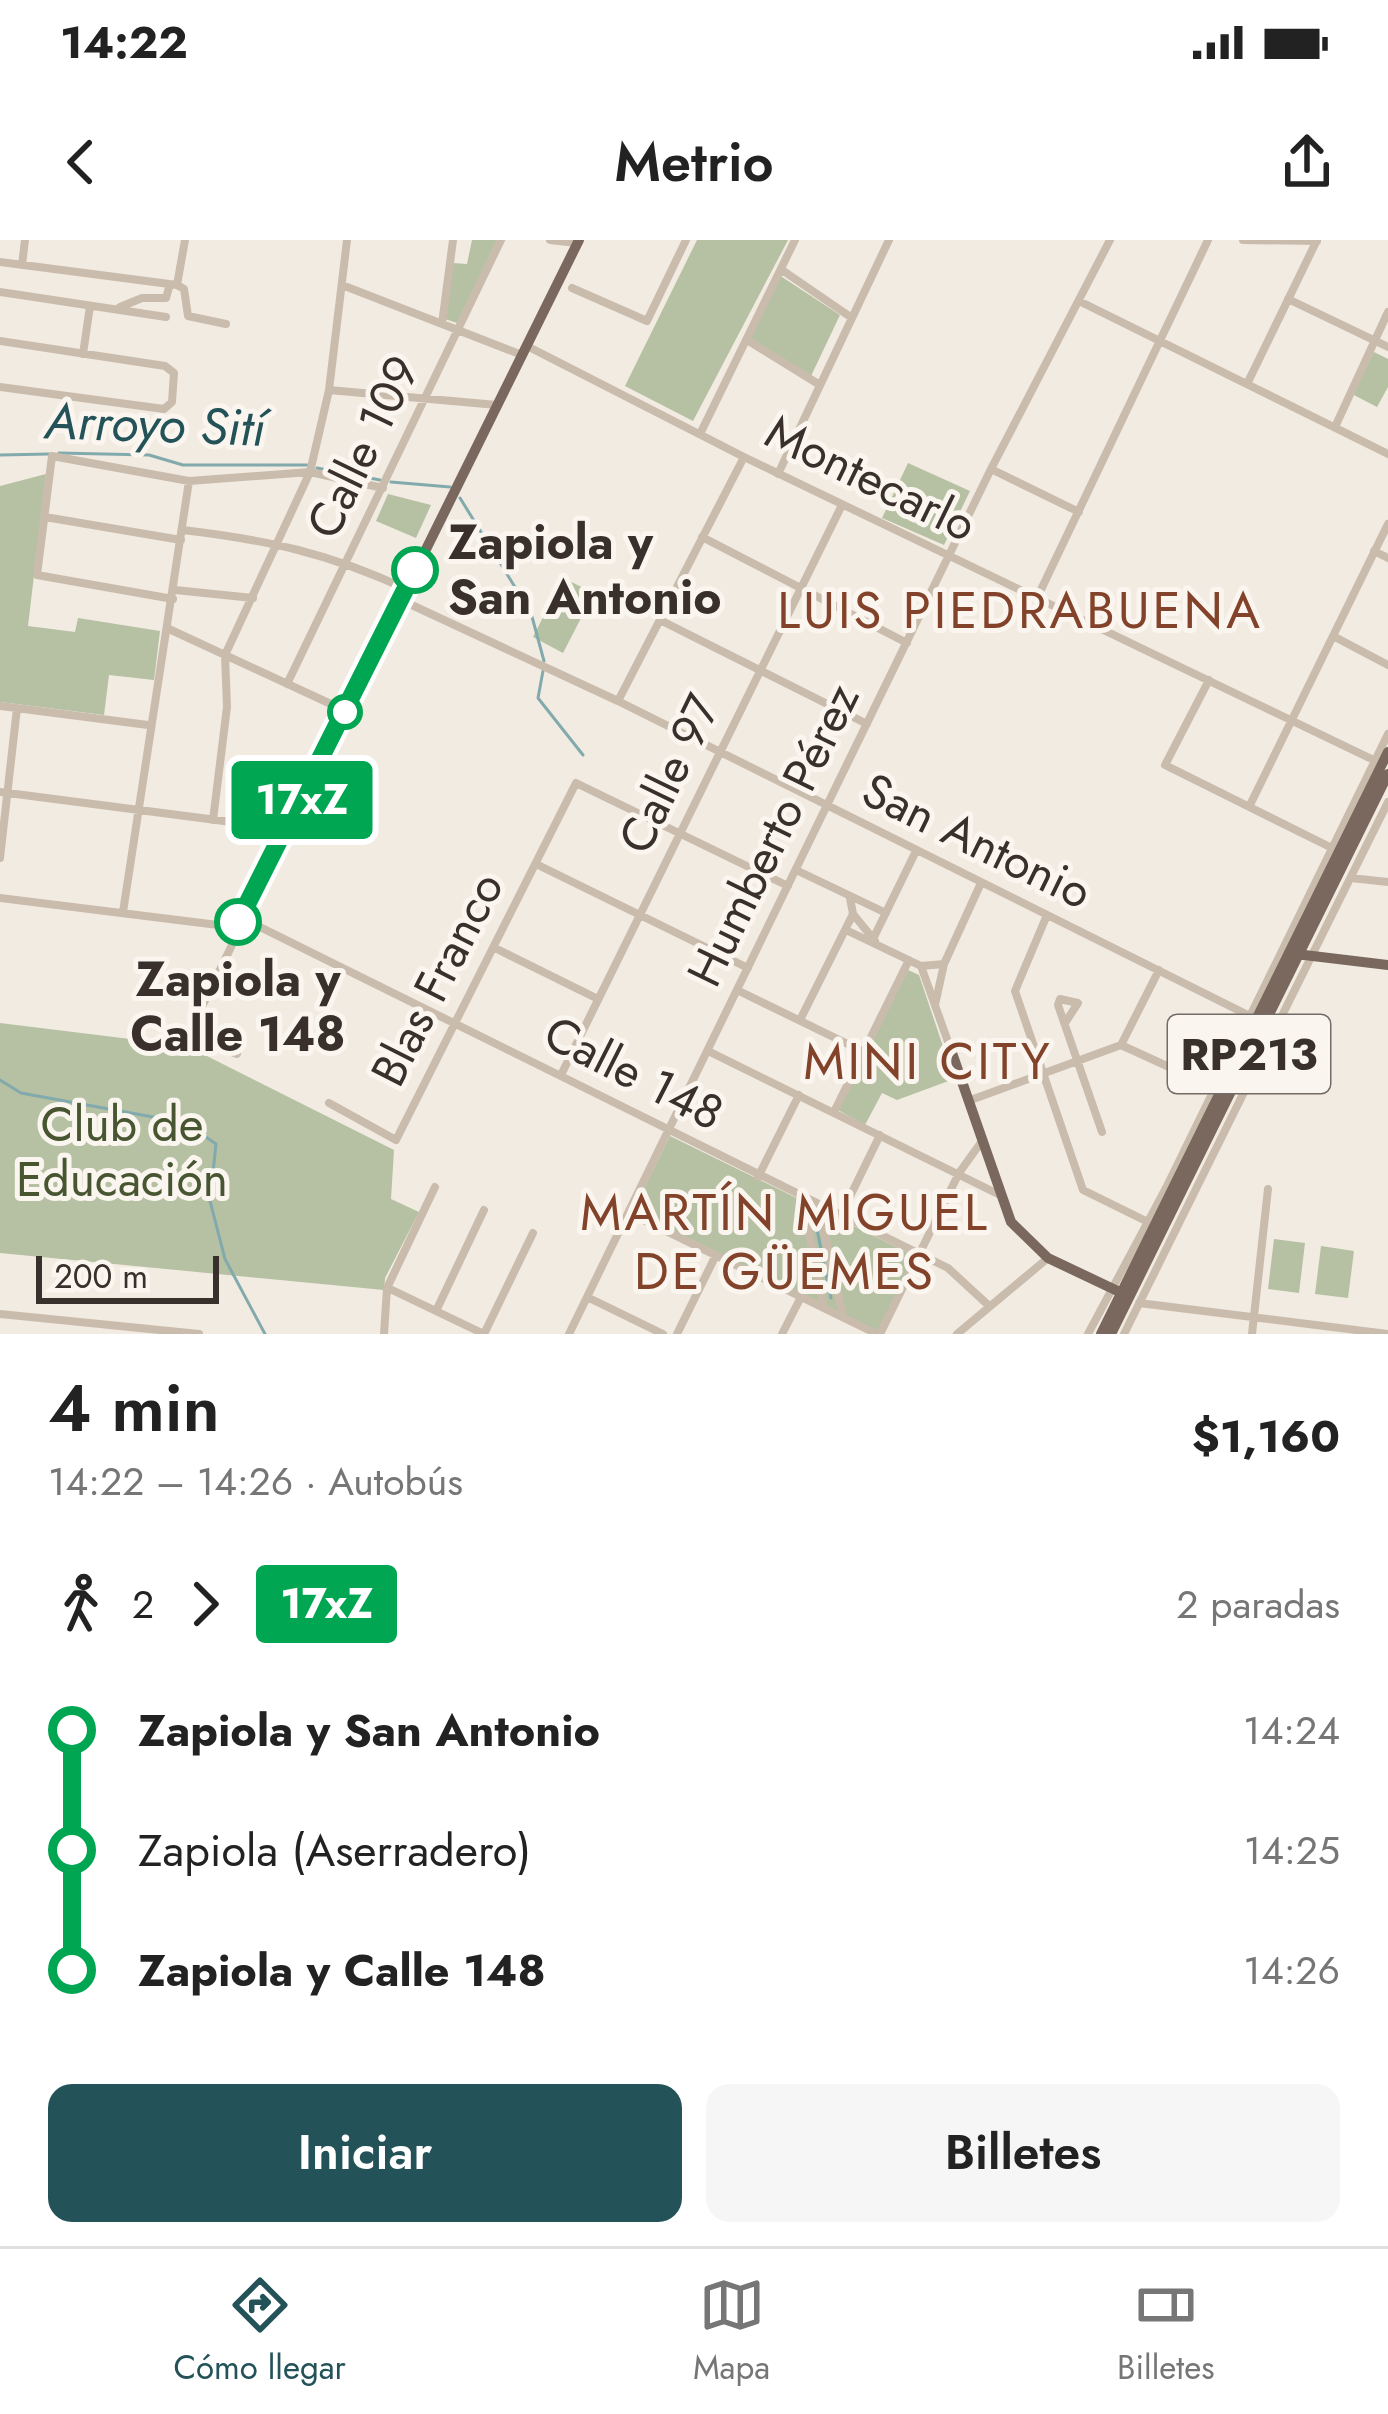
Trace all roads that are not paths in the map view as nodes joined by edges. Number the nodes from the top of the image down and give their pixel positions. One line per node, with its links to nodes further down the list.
1 (25, 240): 16 (street)
2 (184, 240): 18 (street)
3 (347, 240): 19 (street)
4 (453, 240): 30 (street)
5 (501, 240): 31 (street, Calle 109)
6 (550, 240): 14 (street)
7 (686, 240): 20 (street)
8 (795, 240): 17 (street)
9 (889, 240): 28 (street)
10 (1110, 240): 23 (street, Humberto Pérez)
11 (1208, 240): 32 (street)
12 (1244, 240): 13 (street)
13 (1318, 240): 22 (street)
14 (578, 242): 37 (main road)
15 (0, 262): 16 (street)
16 (22, 265): 18 (street)
17 (782, 270): 28 (street); 33 (street)
18 (174, 284): 25 (street); 29 (street)
19 (342, 285): 30 (street, Montecarlo); 42 (street)
20 (572, 288)
21 (0, 292): 24 (street)
22 (1288, 299): 35 (street); 39 (street)
23 (1081, 302): 32 (street); 49 (street, Humberto Pérez)
24 (90, 305): 25 (street); 38 (street)
25 (113, 309): 27 (street)
26 (1388, 312): 35 (street)
27 (166, 317)
28 (852, 318): 40 (street)
29 (226, 324)
30 (442, 324): 31 (street, Montecarlo)
31 (460, 331): 37 (street, Montecarlo); 43 (street, Calle 109)
32 (1163, 339): 39 (street); 55 (street)
33 (747, 340): 40 (street); 46 (street)
34 (0, 341): 38 (street)
35 (1375, 341): 36 (street); 45 (street)
36 (1388, 347)
37 (524, 350): 44 (main road); 46 (street, Montecarlo)
38 (83, 353): 41 (street)
39 (1248, 382): 45 (street)
40 (820, 385): 51 (street)
41 (0, 387)
42 (328, 390): 43 (street); 50 (street)
43 (425, 399): 44 (street); 53 (street, Calle 109)
44 (497, 405): 67 (main road)
45 (1335, 427): 47 (street)
46 (700, 434): 48 (street, Montecarlo)
47 (1388, 454)
48 (744, 457): 51 (street, Montecarlo); 59 (street)
49 (991, 469): 55 (street); 62 (street, Humberto Pérez)
50 (310, 472): 52 (street); 53 (street); 60 (street)
51 (778, 474): 54 (street, Montecarlo)
52 (189, 481): 56 (street); 58 (street)
53 (383, 488): 64 (street, Calle 109)
54 (842, 505): 62 (street, Montecarlo); 65 (street, Calle 97)
55 (1079, 512): 69 (street)
56 (45, 517): 58 (street, San Antonio); 66 (street)
57 (1388, 524): 61 (street)
58 (182, 535): 60 (street, San Antonio); 66 (street)
59 (703, 537): 65 (street); 70 (street)
60 (281, 542): 64 (street, San Antonio); 68 (street)
61 (1375, 551): 63 (street); 72 (street)
62 (949, 556): 69 (street, Montecarlo); 73 (street, Humberto Pérez)
63 (1388, 558)
64 (348, 562): 67 (street, San Antonio); 78 (street, Calle 109)
65 (801, 588): 73 (street); 76 (street, Calle 97)
66 (174, 595): 68 (street); 71 (street)
67 (404, 595): 79 (street, San Antonio); 82 (main road)
68 (253, 598): 74 (street)
69 (1037, 598): 77 (street, Montecarlo)
70 (660, 620): 76 (street); 79 (street)
71 (169, 629): 74 (street); 85 (street)
72 (1333, 637): 75 (street); 83 (street)
73 (907, 643): 84 (street, Humberto Pérez)
74 (225, 655): 78 (street); 94 (street)
75 (1388, 664)
76 (760, 670): 84 (street); 87 (street, Calle 97)
77 (1209, 680): 83 (street, Montecarlo); 92 (street)
78 (286, 684): 82 (street)
79 (618, 701): 87 (street, San Antonio)
80 (0, 706): 81 (street)
81 (17, 708): 85 (street); 89 (street)
82 (346, 711): 95 (street)
83 (1292, 720): 88 (street, Montecarlo); 92 (street)
84 (867, 724): 91 (street, Humberto Pérez)
85 (148, 725): 93 (street)
86 (1388, 734): 88 (street)
87 (721, 751): 91 (street, San Antonio); 96 (street, Calle 97)
88 (1383, 762): 90 (main road, RP213)
89 (4, 793): 93 (street); 99 (street)
90 (1376, 795): 97 (street); 102 (street); 117 (main road, RP213)
91 (827, 806): 98 (street, San Antonio); 101 (street, Humberto Pérez)
92 (1249, 807): 97 (street)
93 (137, 809): 94 (street); 108 (street)
94 (213, 820): 95 (street)
95 (286, 830): 113 (street)
96 (680, 833): 100 (street, Blas Franco); 105 (street); 111 (street, Calle 97)
97 (1332, 848): 128 (street)
98 (916, 851): 104 (street, San Antonio); 109 (street)
99 (0, 858)
100 (536, 864): 111 (street); 116 (street, Blas Franco)
101 (796, 869): 105 (street, Humberto Pérez); 106 (street)
102 (1351, 878): 103 (street); 118 (street)
103 (1388, 882)
104 (981, 883): 112 (street, San Antonio); 120 (street)
105 (788, 886): 123 (street, Humberto Pérez)
106 (850, 896): 109 (street); 110 (street)
107 (0, 898): 108 (street, Calle 148)
108 (123, 913): 113 (street, Calle 148)
109 (886, 913): 115 (street)
110 (853, 914): 114 (street); 115 (street)
111 (640, 915): 123 (street); 126 (street, Calle 97)
112 (1047, 916): 124 (street, San Antonio); 139 (street)
113 (238, 922): 130 (street, Calle 148); 136 (street)
114 (845, 929): 115 (street); 129 (street)
115 (877, 942): 119 (street)
116 (495, 948): 126 (street); 130 (street, Blas Franco)
117 (1293, 954): 118 (main road); 128 (main road, RP213)
118 (1314, 956): 121 (main road); 165 (street)
119 (909, 960): 122 (street); 134 (street)
120 (944, 964): 122 (street); 127 (street)
121 (1388, 965)
122 (921, 966): 127 (street)
123 (748, 968): 125 (street, Humberto Pérez)
124 (1159, 970): 128 (street, San Antonio); 132 (street)
125 (737, 990): 129 (street); 133 (street, Humberto Pérez)
126 (598, 998): 138 (street, Calle 97)
127 (935, 1005): 135 (street)
128 (1258, 1019): 140 (street); 165 (main road, RP213)
129 (800, 1020): 134 (street)
130 (454, 1023): 138 (street, Calle 148); 143 (street, Blas Franco)
131 (1065, 1023): 137 (street)
132 (1121, 1045): 137 (street); 140 (street)
133 (708, 1051): 141 (street); 145 (street, Humberto Pérez)
134 (864, 1052): 144 (street)
135 (952, 1053): 142 (main road)
136 (237, 1054)
137 (1078, 1061): 139 (street); 146 (street)
138 (561, 1075): 145 (street, Calle 148)
139 (1040, 1076): 142 (street); 159 (street)
140 (1215, 1088): 159 (street)
141 (799, 1095): 144 (street); 150 (street)
142 (968, 1101): 148 (main road)
143 (329, 1102)
144 (834, 1112): 147 (street)
145 (668, 1131): 150 (street, Calle 148); 157 (street, Humberto Pérez)
146 (1102, 1132)
147 (880, 1135): 149 (street); 158 (street)
148 (982, 1141): 149 (street); 153 (main road)
149 (958, 1173): 153 (street); 162 (street)
150 (758, 1177): 154 (street, Calle 148)
151 (436, 1186): 164 (street)
152 (1268, 1189): 172 (street)
153 (1001, 1196): 163 (main road)
154 (801, 1198): 155 (street, Calle 148); 169 (street)
155 (818, 1206): 158 (street, Calle 148); 173 (street)
156 (484, 1210): 170 (street)
157 (628, 1213): 161 (street); 167 (street, Humberto Pérez)
158 (840, 1217): 162 (street, Calle 148)
159 (1148, 1222): 165 (street)
160 (533, 1233): 179 (street)
161 (716, 1255): 166 (street); 182 (street)
162 (919, 1257): 168 (street, Calle 148); 184 (street)
163 (1048, 1258): 165 (main road); 168 (street)
164 (387, 1288): 170 (street); 178 (street)
165 (1125, 1296): 172 (street); 186 (street); 187 (main road, RP213); 188 (main road, RP213); 189 (street)
166 (801, 1297): 169 (street); 183 (street)
167 (587, 1298): 180 (street, Humberto Pérez); 181 (street)
168 (988, 1304): 185 (street)
169 (824, 1309): 173 (street)
170 (436, 1311): 179 (street)
171 (0, 1314): 174 (street)
172 (1254, 1317): 175 (street); 190 (street)
173 (844, 1318): 184 (street)
174 (58, 1321): 176 (street); 177 (street)
175 (1353, 1332): 191 (street)
176 (57, 1334)
177 (199, 1334)
178 (384, 1334)
179 (484, 1334)
180 (569, 1334)
181 (663, 1334)
182 (677, 1334)
183 (782, 1334)
184 (879, 1334)
185 (957, 1334)
186 (1088, 1334)
187 (1101, 1334)
188 (1111, 1334)
189 (1124, 1334)
190 (1252, 1334)
191 (1388, 1334)

